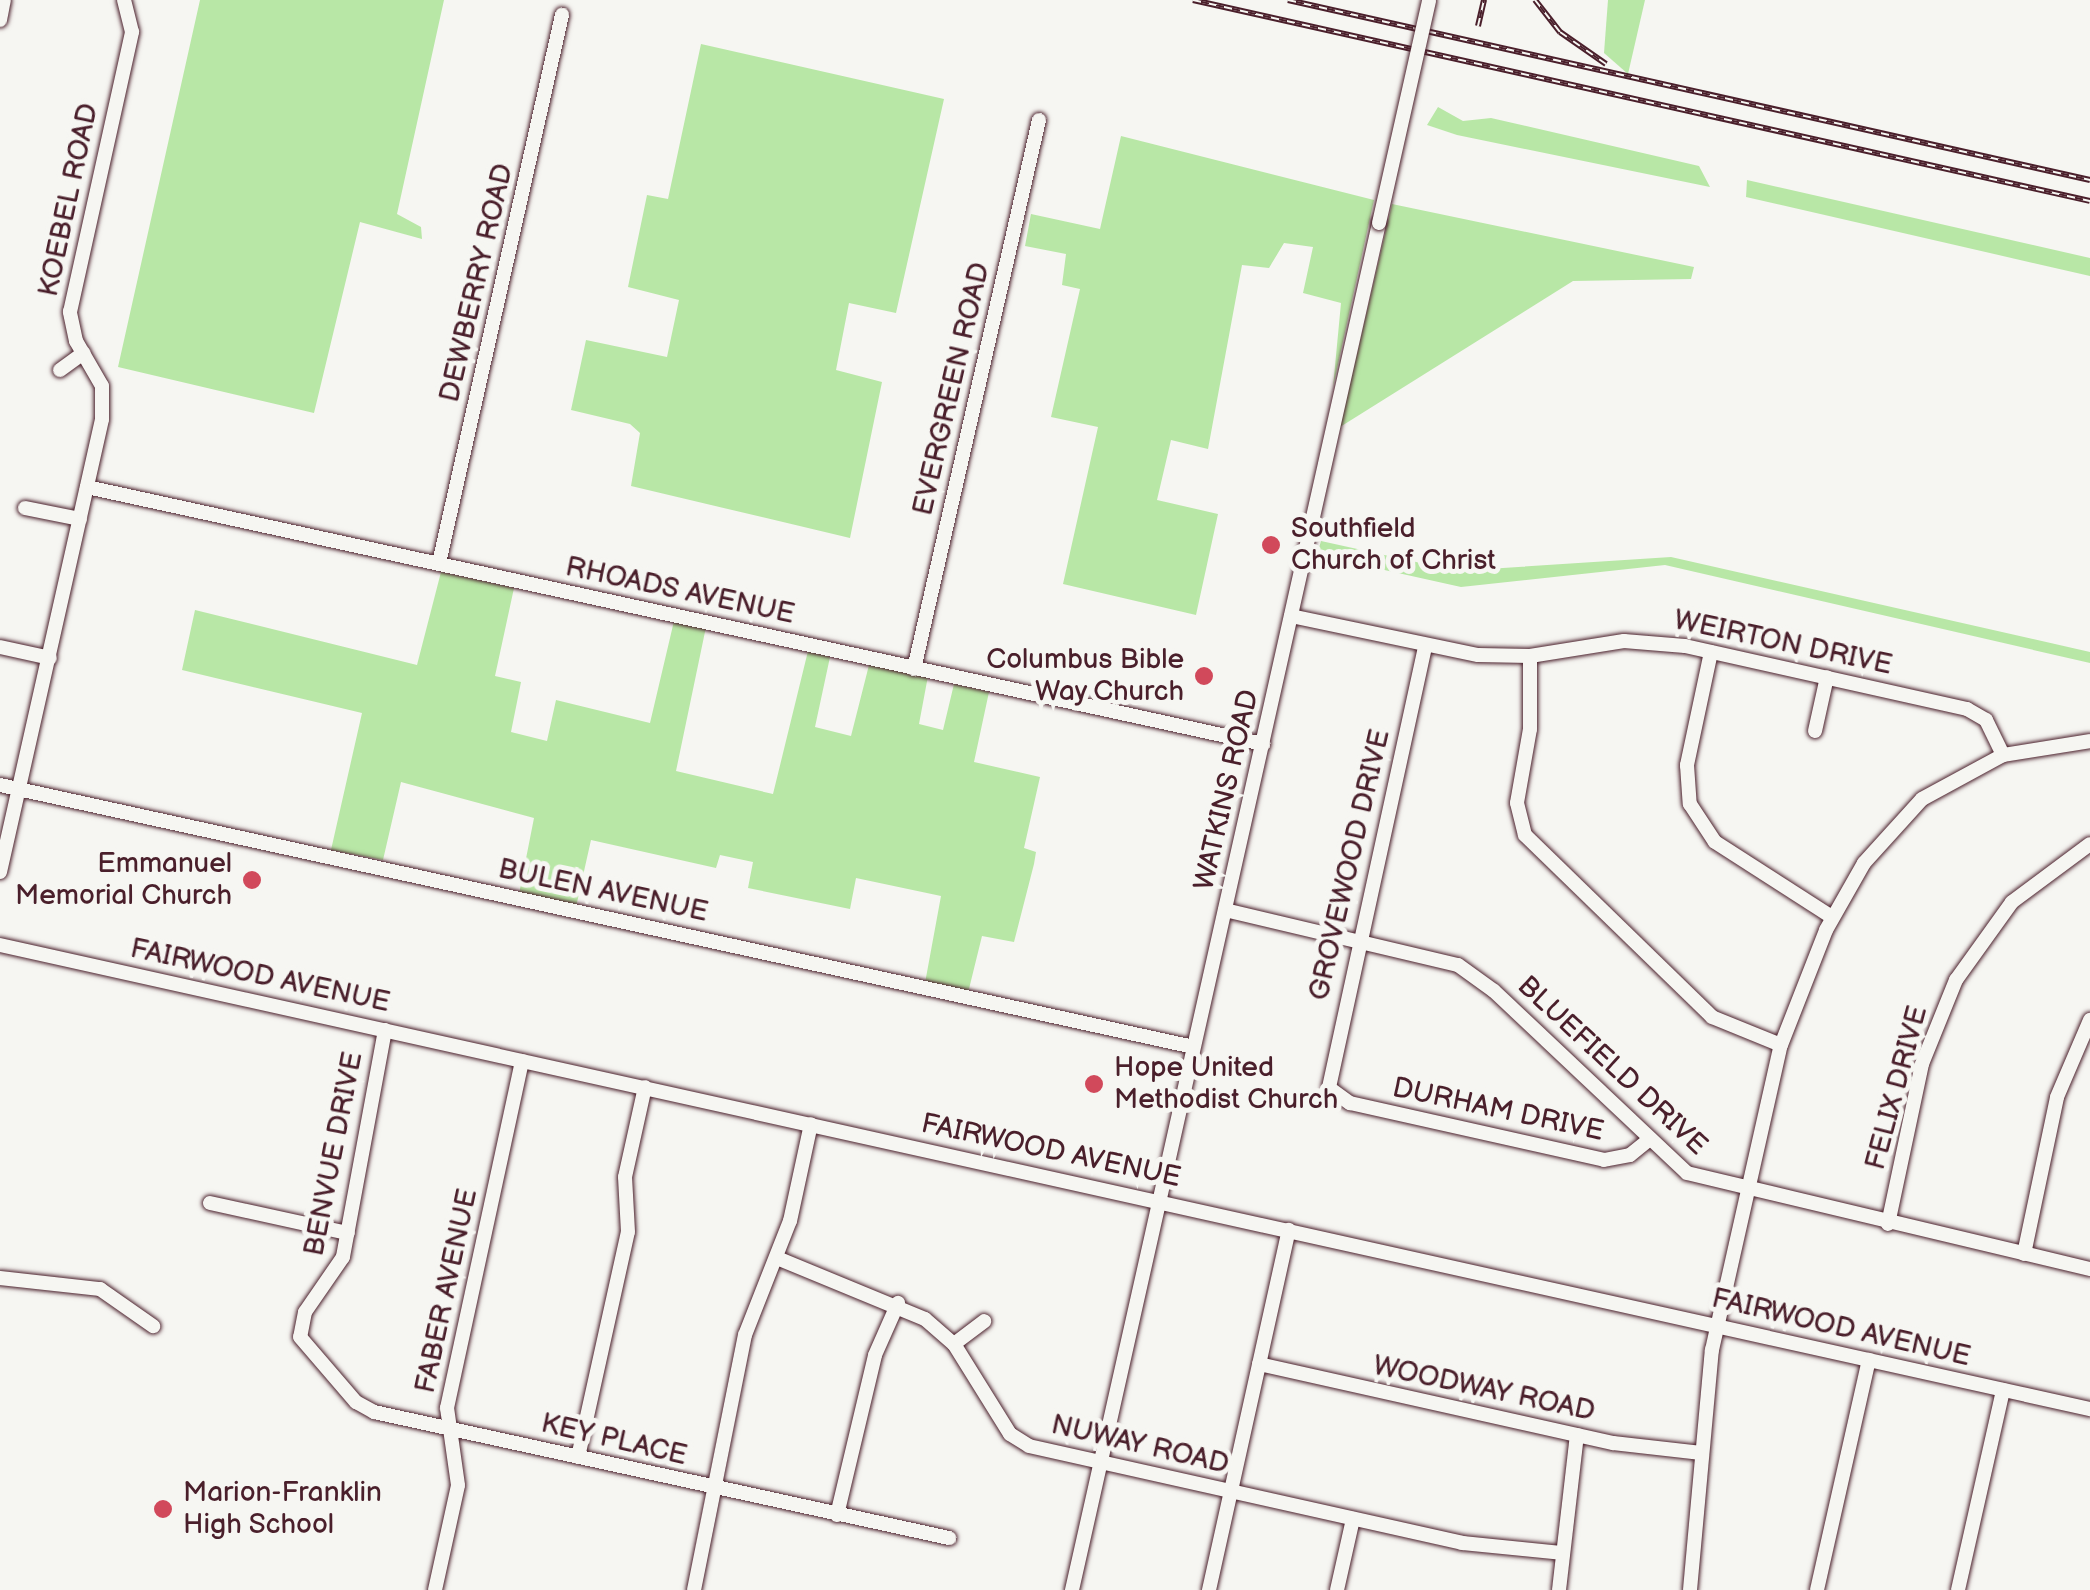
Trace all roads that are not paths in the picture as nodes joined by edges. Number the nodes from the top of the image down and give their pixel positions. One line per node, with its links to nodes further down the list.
1 (4, 0): 5 (street)
2 (1429, 1): 13 (street, WATKINS ROAD, bridge)
3 (127, 2): 7 (street, KOEBEL ROAD)
4 (562, 14): 12 (street, DEWBERRY ROAD)
5 (0, 20)
6 (1039, 120): 19 (street, EVERGREEN ROAD)
7 (83, 352): 8 (street); 9 (street, KOEBEL ROAD)
8 (60, 370)
9 (87, 487): 11 (street, KOEBEL ROAD); 12 (street, RHOADS AVENUE)
10 (25, 508): 11 (street)
11 (80, 519): 18 (street, KOEBEL ROAD)
12 (439, 563): 19 (street, RHOADS AVENUE)
13 (1291, 616): 15 (street, WEIRTON DRIVE); 23 (street, WATKINS ROAD)
14 (0, 647): 18 (street)
15 (1426, 647): 17 (street, WEIRTON DRIVE); 31 (street, GROVEWOOD DRIVE)
16 (1712, 652): 17 (street, WEIRTON DRIVE); 20 (street, WEIRTON DRIVE); 30 (street)
17 (1530, 656): 35 (street)
18 (50, 658): 26 (street, KOEBEL ROAD)
19 (914, 669): 23 (street, RHOADS AVENUE)
20 (1826, 677): 21 (street); 24 (street, WEIRTON DRIVE)
21 (1815, 731)
22 (2090, 741): 24 (street)
23 (1263, 744): 29 (street, WATKINS ROAD)
24 (2003, 755): 30 (street)
25 (0, 786): 26 (street, BULEN AVENUE)
26 (19, 790): 28 (street, KOEBEL ROAD); 36 (street, BULEN AVENUE)
27 (2090, 844): 45 (street, FELIX DRIVE)
28 (0, 872)
29 (1225, 910): 31 (street, BLUEFIELD DRIVE); 36 (street, WATKINS ROAD)
30 (1832, 917): 35 (street)
31 (1359, 940): 39 (street, GROVEWOOD DRIVE); 41 (street, BLUEFIELD DRIVE)
32 (0, 945): 34 (street, FAIRWOOD AVENUE)
33 (2090, 1020): 48 (street)
34 (385, 1030): 37 (street, FAIRWOOD AVENUE); 47 (street, BENVUE DRIVE)
35 (1780, 1045): 42 (street)
36 (1194, 1047): 43 (street, WATKINS ROAD)
37 (522, 1061): 38 (street, FAIRWOOD AVENUE); 62 (street, FABER AVENUE)
38 (645, 1087): 40 (street, FAIRWOOD AVENUE); 65 (street)
39 (1332, 1094): 41 (street, DURHAM DRIVE)
40 (811, 1124): 43 (street, FAIRWOOD AVENUE); 49 (street)
41 (1650, 1139): 42 (street, BLUEFIELD DRIVE)
42 (1748, 1192): 45 (street, BLUEFIELD DRIVE); 55 (street)
43 (1159, 1200): 46 (street, FAIRWOOD AVENUE); 66 (street, WATKINS ROAD)
44 (210, 1203): 47 (street)
45 (1888, 1224): 48 (street, BLUEFIELD DRIVE)
46 (1288, 1230): 55 (street, FAIRWOOD AVENUE); 59 (street)
47 (348, 1233): 56 (street, BENVUE DRIVE)
48 (2024, 1254): 50 (street, BLUEFIELD DRIVE)
49 (777, 1258): 52 (street, NUWAY ROAD); 67 (street)
50 (2090, 1269)
51 (0, 1278): 54 (street)
52 (898, 1302): 57 (street, NUWAY ROAD); 69 (street)
53 (984, 1321): 57 (street)
54 (154, 1326)
55 (1718, 1326): 58 (street, FAIRWOOD AVENUE); 64 (street)
56 (300, 1338): 62 (street, KEY PLACE)
57 (954, 1344): 66 (street, NUWAY ROAD)
58 (1869, 1360): 60 (street, FAIRWOOD AVENUE); 80 (street)
59 (1259, 1364): 63 (street, WOODWAY ROAD); 68 (street)
60 (2003, 1390): 61 (street, FAIRWOOD AVENUE); 81 (street)
61 (2090, 1408)
62 (450, 1429): 65 (street, KEY PLACE); 73 (street, FABER AVENUE)
63 (1577, 1435): 64 (street, WOODWAY ROAD); 72 (street)
64 (1700, 1453): 79 (street)
65 (578, 1457): 67 (street, KEY PLACE)
66 (1100, 1462): 68 (street, NUWAY ROAD); 75 (street, WATKINS ROAD)
67 (712, 1487): 69 (street, KEY PLACE); 74 (street)
68 (1231, 1491): 70 (street, NUWAY ROAD); 76 (street)
69 (837, 1515): 71 (street, KEY PLACE)
70 (1352, 1518): 72 (street, NUWAY ROAD); 77 (street)
71 (949, 1538)
72 (1562, 1553): 78 (street)
73 (434, 1590)
74 (694, 1590)
75 (1072, 1590)
76 (1209, 1590)
77 (1337, 1590)
78 (1558, 1590)
79 (1690, 1590)
80 (1817, 1590)
81 (1958, 1590)

